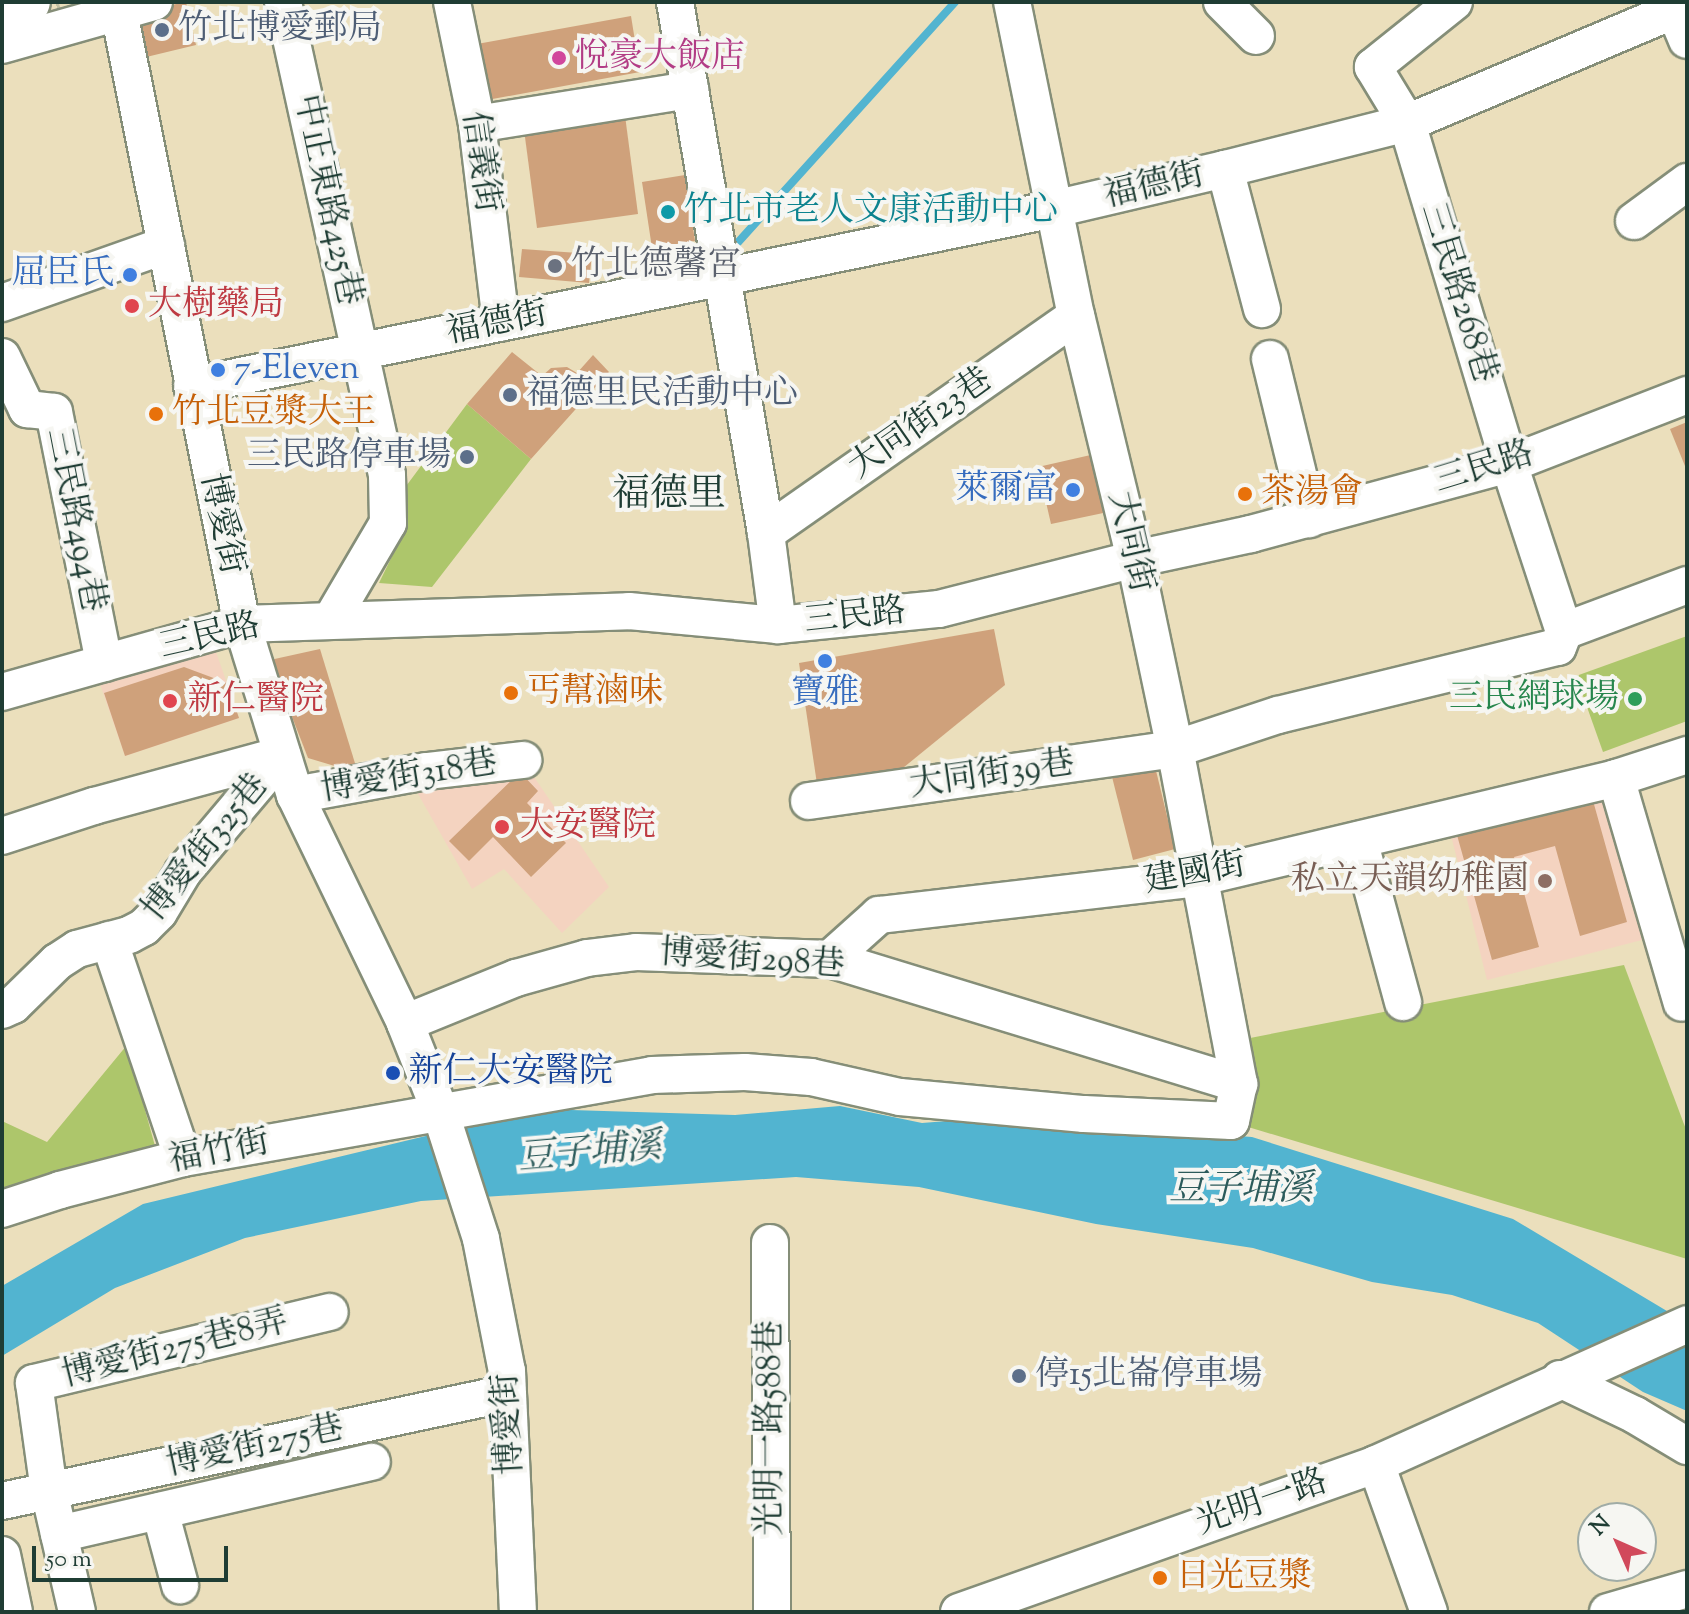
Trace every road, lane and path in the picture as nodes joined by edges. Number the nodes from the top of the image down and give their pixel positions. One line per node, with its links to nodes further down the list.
1 (28, 2): 10 (main road)
2 (154, 2): 9 (street)
3 (283, 2): 27 (street, 中正東路425巷)
4 (452, 2): 16 (street, 信義街)
5 (675, 2): 14 (street)
6 (1012, 2): 19 (street, 大同街)
7 (1222, 2): 12 (street)
8 (1454, 2): 15 (street, 三民路268巷)
9 (118, 6): 13 (street); 21 (street, 博愛街)
10 (2, 10)
11 (1680, 14): 15 (street, 福德街)
12 (1256, 36)
13 (2, 45)
14 (690, 90): 16 (street); 22 (street)
15 (1407, 123): 17 (street, 福德街); 32 (street, 三民路268巷)
16 (477, 124): 26 (street, 信義街)
17 (1225, 169): 19 (street, 福德街); 24 (street)
18 (1687, 182): 20 (street)
19 (1054, 209): 22 (street, 福德街); 25 (street, 大同街)
20 (1634, 221)
21 (166, 245): 23 (street); 30 (street, 博愛街)
22 (721, 276): 26 (street, 福德街); 34 (street)
23 (2, 303)
24 (1262, 309)
25 (1076, 316): 34 (street, 大同街23巷); 35 (street, 大同街)
26 (501, 323): 27 (street, 福德街)
27 (360, 351): 30 (street, 福德街); 37 (street, 中正東路425巷)
28 (2, 357): 41 (street, 三民路494巷)
29 (1270, 359): 33 (street)
30 (192, 386): 38 (street, 博愛街)
31 (1687, 395): 32 (street, 三民路)
32 (1509, 464): 33 (street, 三民路); 40 (street, 三民路268巷)
33 (1309, 519): 35 (street, 三民路)
34 (766, 533): 39 (street)
35 (1135, 559): 39 (street, 三民路); 43 (street, 大同街)
36 (1687, 585): 40 (street)
37 (331, 620): 38 (street, 三民路); 39 (street, 三民路)
38 (242, 624): 41 (street, 三民路); 44 (street, 博愛街)
39 (778, 625)
40 (1564, 631): 43 (street, 大同街39巷)
41 (104, 663): 42 (street, 三民路)
42 (2, 692)
43 (1175, 749): 49 (street, 大同街39巷); 52 (street, 大同街)
44 (282, 755): 48 (street, 博愛街); 50 (street, 博愛街325巷); 53 (street, 博愛街325巷)
45 (1687, 755): 47 (street, 建國街)
46 (523, 760): 48 (street, 博愛街318巷)
47 (1616, 778): 51 (street, 建國街); 56 (street)
48 (295, 795): 58 (street, 博愛街)
49 (809, 801)
50 (2, 836)
51 (1359, 840): 52 (street, 建國街); 55 (street)
52 (1197, 878): 54 (street, 建國街); 59 (street, 大同街)
53 (109, 940): 57 (street, 博愛街325巷); 61 (street)
54 (830, 959): 58 (street, 博愛街298巷); 59 (street, 博愛街298巷)
55 (1403, 1002)
56 (1685, 1007)
57 (2, 1010)
58 (405, 1023): 60 (street, 博愛街)
59 (1239, 1084): 60 (street, 福竹街)
60 (440, 1111): 61 (street, 福竹街); 67 (street, 博愛街)
61 (183, 1158): 62 (street, 福竹街)
62 (2, 1209)
63 (770, 1243): 81 (street, 光明一路588巷)
64 (330, 1312): 71 (street, 博愛街275巷8弄)
65 (1687, 1324): 66 (street, 光明一路)
66 (1560, 1379): 68 (street); 70 (street, 光明一路)
67 (508, 1393): 71 (street, 博愛街275巷); 78 (street, 博愛街)
68 (1687, 1446)
69 (372, 1462): 73 (street)
70 (1376, 1464): 82 (street, 光明一路); 83 (street)
71 (49, 1491): 72 (street, 博愛街275巷); 74 (street)
72 (2, 1501)
73 (160, 1511): 74 (street); 76 (street)
74 (59, 1534): 80 (street)
75 (2, 1555): 79 (street)
76 (180, 1585)
77 (1687, 1589): 84 (street)
78 (514, 1611)
79 (14, 1612)
80 (77, 1612)
81 (772, 1612)
82 (959, 1612)
83 (1429, 1612)
84 (1608, 1612)

